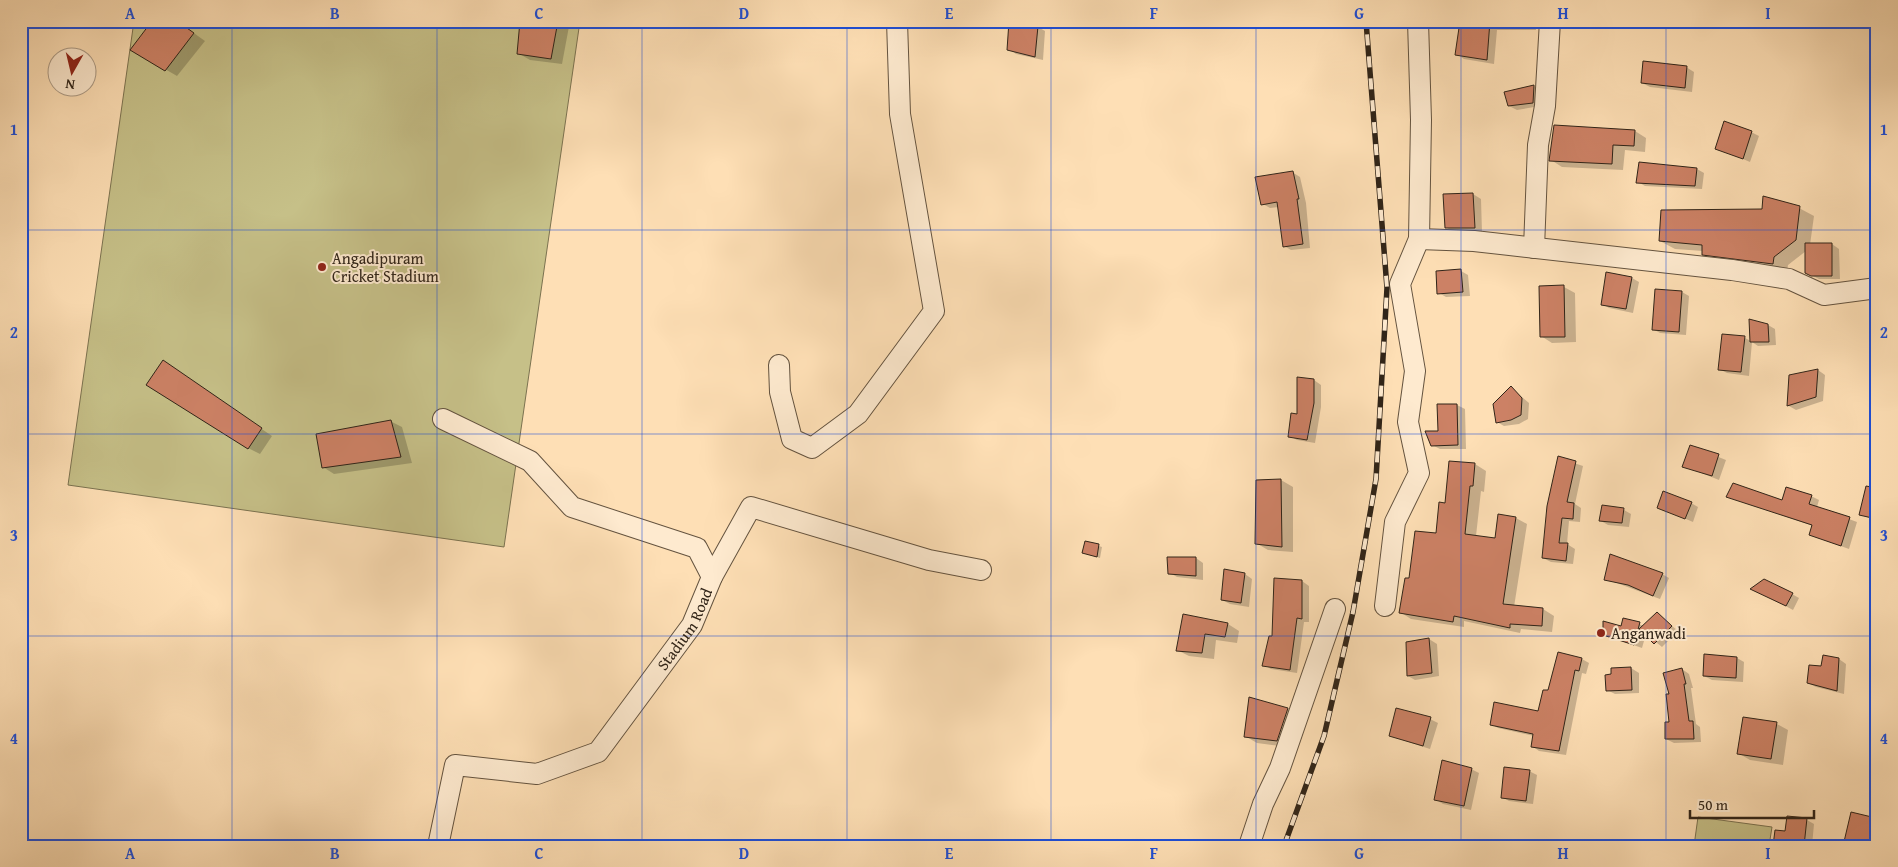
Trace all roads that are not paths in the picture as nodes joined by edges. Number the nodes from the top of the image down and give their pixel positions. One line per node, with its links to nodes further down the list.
1 (897, 21): 7 (street)
2 (1418, 21): 4 (street)
3 (1550, 21): 5 (street)
4 (1418, 239): 5 (street); 11 (street)
5 (1534, 248): 6 (street)
6 (1877, 288)
7 (779, 365)
8 (443, 419): 10 (street, Stadium Road)
9 (981, 570): 10 (street)
10 (712, 577): 13 (street, Stadium Road)
11 (1385, 606)
12 (1335, 609): 14 (street)
13 (438, 846)
14 (1249, 846)

